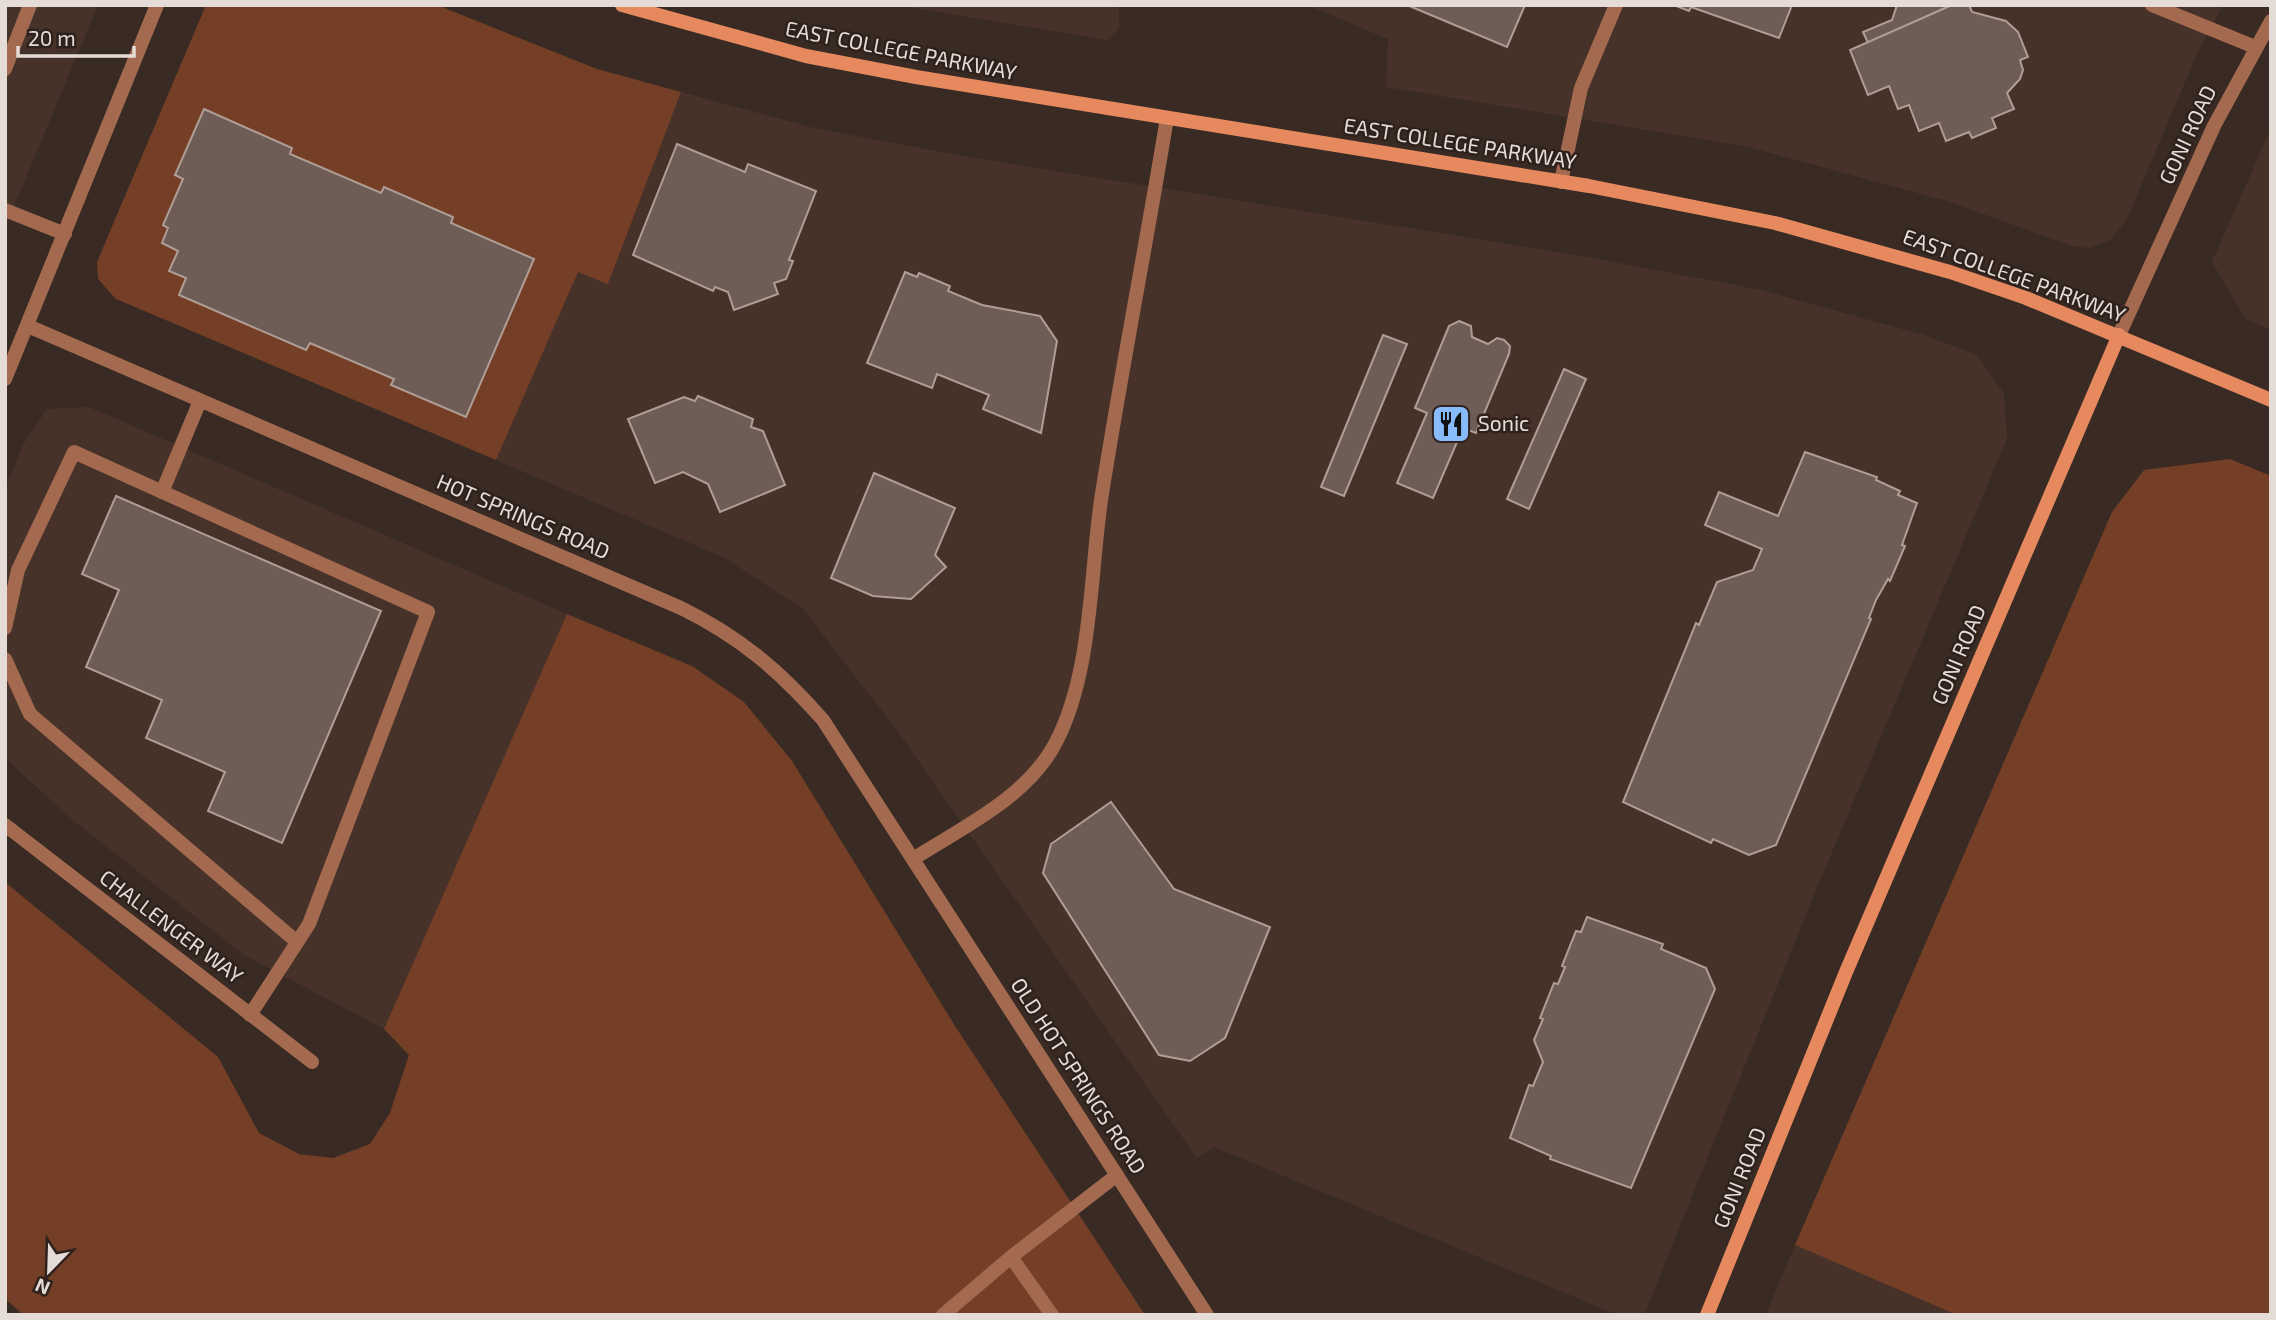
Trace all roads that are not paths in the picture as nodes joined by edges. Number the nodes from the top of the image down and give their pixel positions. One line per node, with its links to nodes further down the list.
1 (30, 5): 8 (street)
2 (622, 5): 9 (main road, EAST COLLEGE PARKWAY)
3 (1616, 5): 10 (street)
4 (2152, 5): 7 (street)
5 (153, 7): 12 (street)
6 (2271, 21): 7 (street, GONI ROAD)
7 (2255, 47): 14 (street, GONI ROAD)
8 (5, 69)
9 (1167, 118): 10 (main road, EAST COLLEGE PARKWAY); 23 (street)
10 (1561, 182): 14 (main road, EAST COLLEGE PARKWAY)
11 (5, 210): 12 (street)
12 (65, 234): 13 (street)
13 (28, 326): 15 (street); 17 (street, HOT SPRINGS ROAD)
14 (2119, 335): 16 (main road, EAST COLLEGE PARKWAY); 32 (main road, GONI ROAD)
15 (5, 379)
16 (2271, 400)
17 (200, 401): 18 (street); 23 (street, HOT SPRINGS ROAD)
18 (162, 492): 19 (street); 24 (street)
19 (9, 591): 20 (street)
20 (5, 628)
21 (5, 659): 24 (street)
22 (5, 825): 25 (street, CHALLENGER WAY)
23 (913, 859): 27 (street, OLD HOT SPRINGS ROAD)
24 (297, 942): 25 (street)
25 (250, 1015): 26 (street, CHALLENGER WAY)
26 (312, 1062)
27 (1117, 1175): 28 (street); 31 (street, OLD HOT SPRINGS ROAD)
28 (1011, 1257): 29 (street); 30 (street)
29 (943, 1315)
30 (1052, 1315)
31 (1207, 1315)
32 (1707, 1315)

